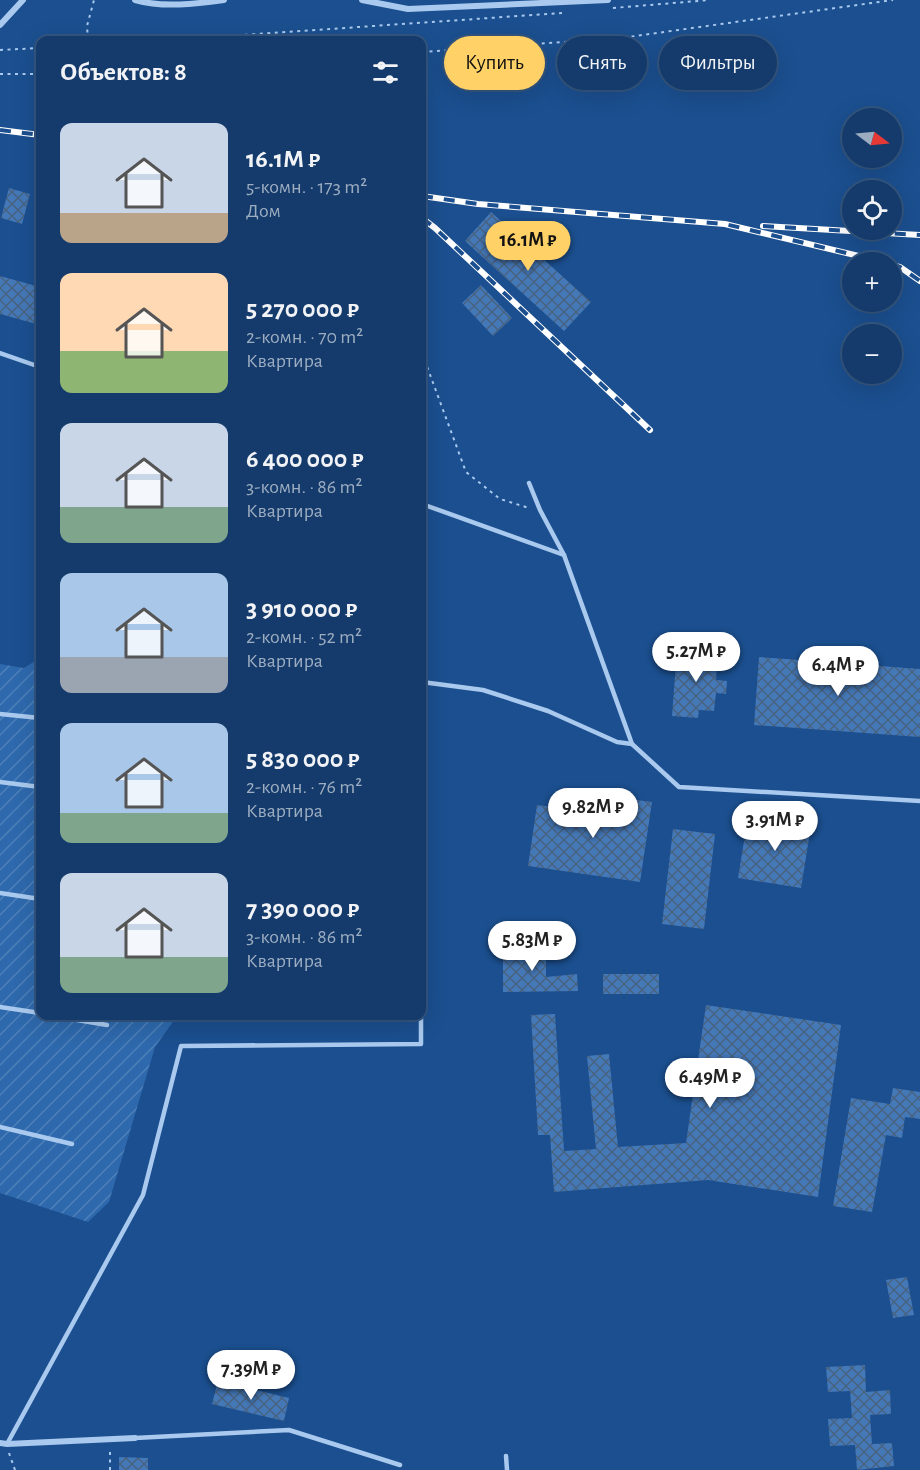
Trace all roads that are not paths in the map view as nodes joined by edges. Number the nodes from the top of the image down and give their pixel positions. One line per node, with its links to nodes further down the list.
1 (23, 0): 6 (street)
2 (135, 0): 3 (street)
3 (224, 0)
4 (362, 0): 5 (street)
5 (608, 0)
6 (0, 26)
7 (0, 352): 8 (lane)
8 (36, 366)
9 (529, 483): 11 (lane)
10 (426, 505): 11 (lane)
11 (564, 555): 15 (lane)
12 (426, 683): 15 (lane)
13 (0, 714): 14 (lane)
14 (36, 718)
15 (632, 744): 18 (lane)
16 (0, 782): 17 (lane)
17 (36, 786)
18 (920, 801)
19 (0, 893): 20 (lane)
20 (36, 898)
21 (0, 1006): 22 (lane)
22 (36, 1012)
23 (77, 1020): 25 (lane)
24 (421, 1020): 29 (lane)
25 (107, 1025)
26 (0, 1127): 27 (lane)
27 (72, 1144)
28 (135, 1438): 29 (street); 31 (lane)
29 (3, 1444)
30 (506, 1456): 32 (lane)
31 (400, 1465)
32 (507, 1470)

